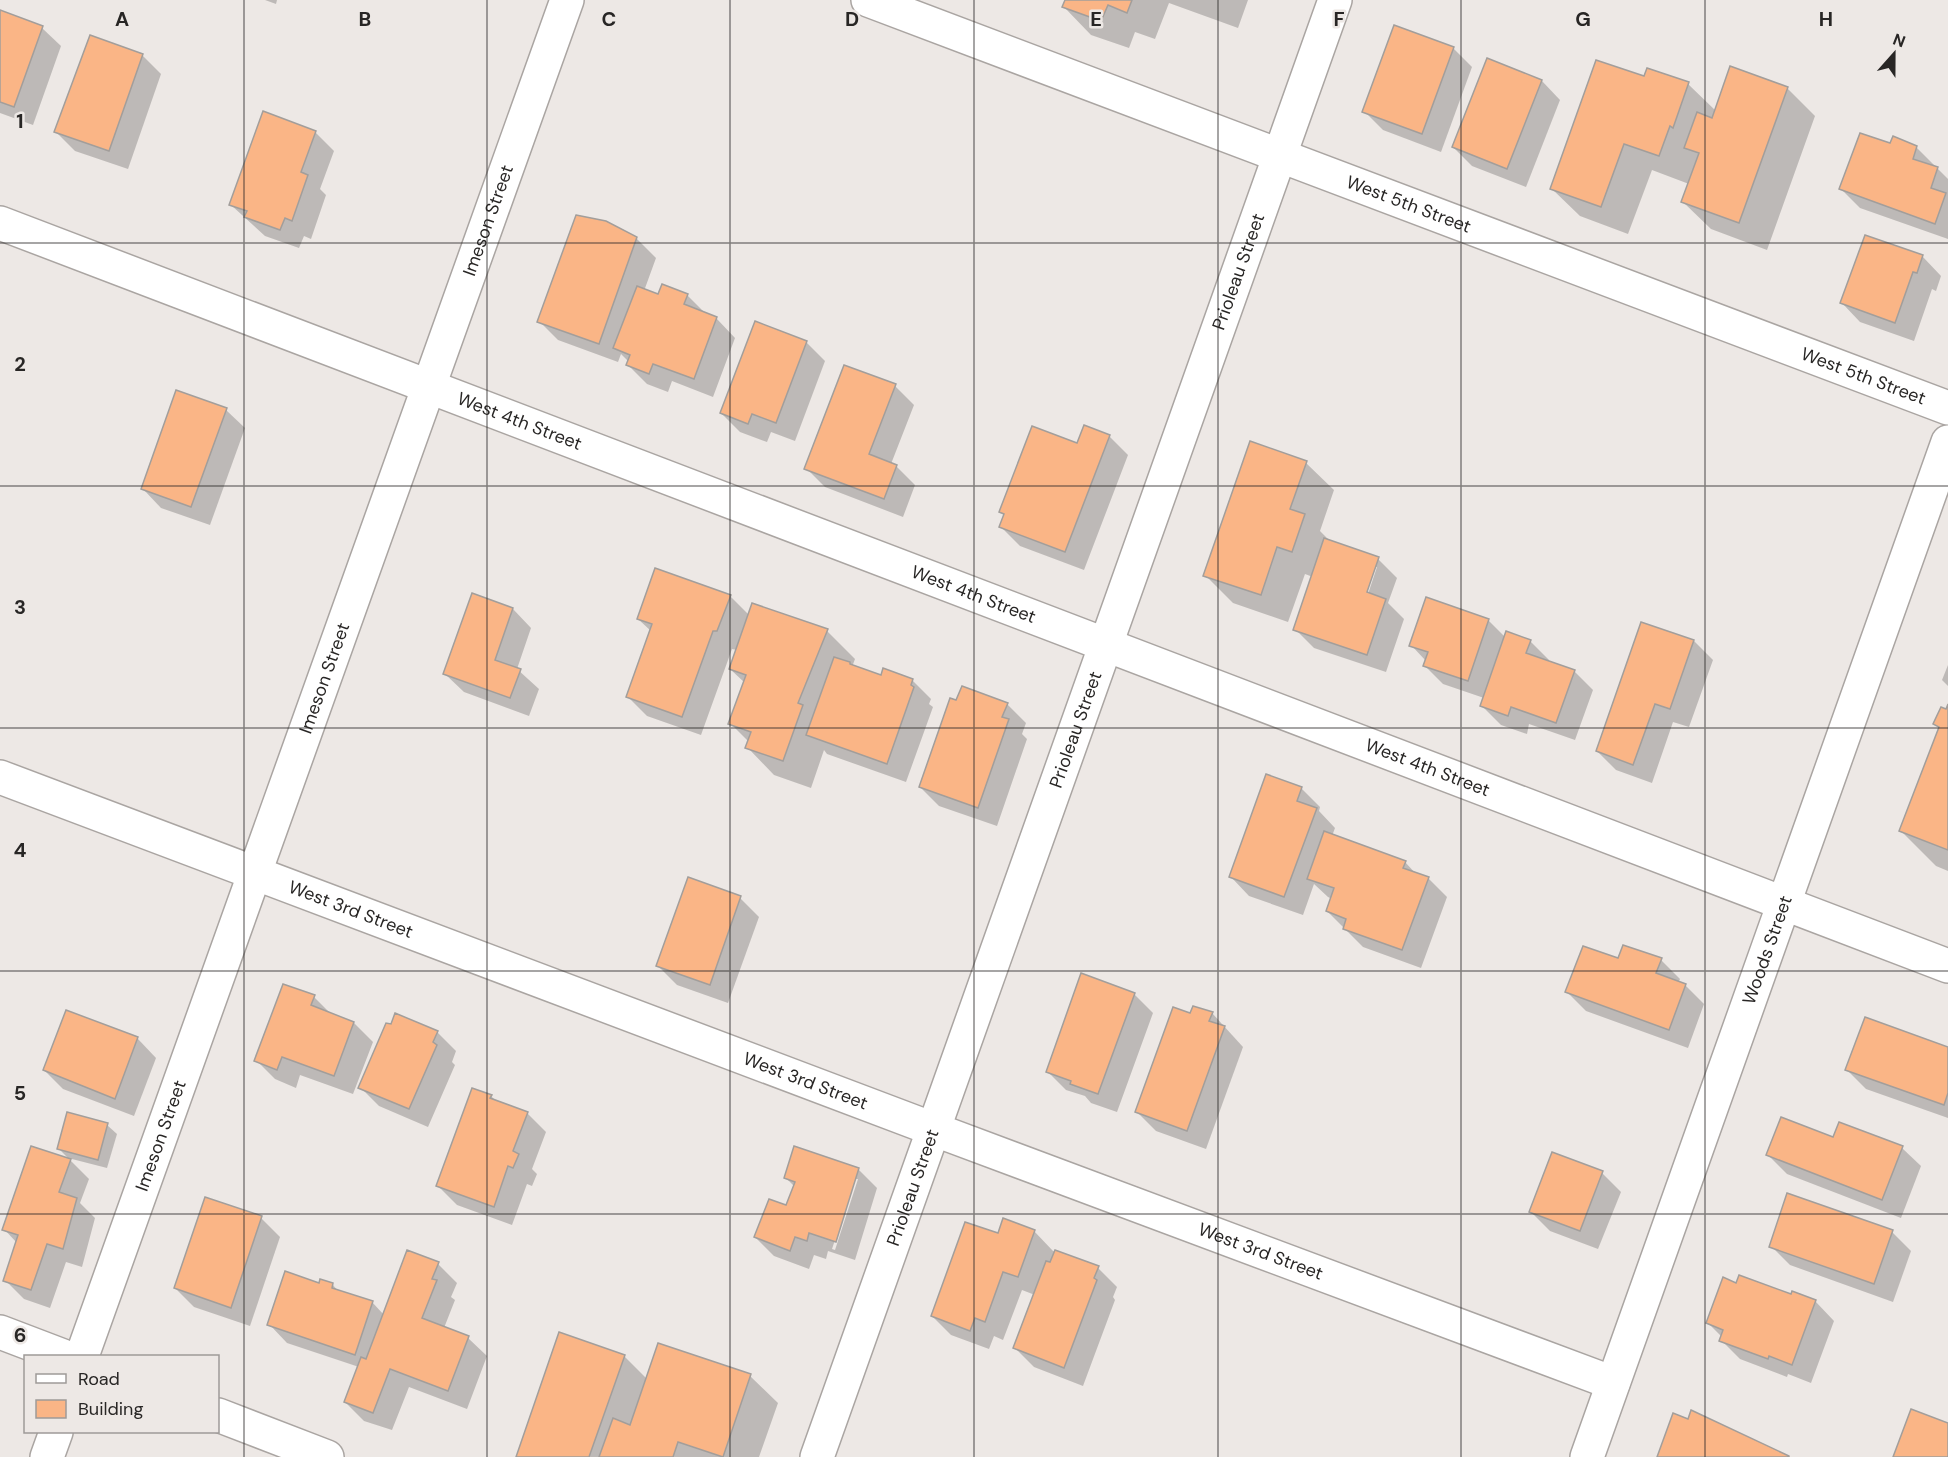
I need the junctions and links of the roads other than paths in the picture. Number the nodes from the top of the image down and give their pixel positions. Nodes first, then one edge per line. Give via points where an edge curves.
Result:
1 (567, 0) edge
2 (868, 0) edge
3 (1335, 0) edge
4 (1279, 155) junction
5 (0, 223) edge
6 (428, 385) junction
7 (1948, 408) edge
8 (1948, 442) edge
9 (1107, 645) junction
10 (0, 777) edge
11 (256, 873) junction
12 (1784, 905) junction
13 (1948, 966) edge
14 (933, 1129) junction
15 (0, 1332) edge
16 (60, 1355) edge
17 (82, 1355) edge
18 (1613, 1383) junction
19 (219, 1415) edge
20 (55, 1433) edge
21 (46, 1457) edge
22 (327, 1457) edge
23 (817, 1457) edge
24 (1587, 1457) edge

1 - 6 street, Imeson Street
2 - 4 street, West 5th Street
3 - 4 street, Prioleau Street
4 - 7 street, West 5th Street
4 - 9 street, Prioleau Street
5 - 6 street, West 4th Street
6 - 9 street, West 4th Street
6 - 11 street, Imeson Street
8 - 12 street, Woods Street
9 - 12 street, West 4th Street
9 - 14 street, Prioleau Street
10 - 11 street, West 3rd Street
11 - 14 street, West 3rd Street
11 - 17 street, Imeson Street
12 - 13 street, West 4th Street
12 - 18 street, Woods Street
14 - 18 street, West 3rd Street
14 - 23 street, Prioleau Street
15 - 16 street
18 - 24 street, Woods Street
19 - 22 street
20 - 21 street

